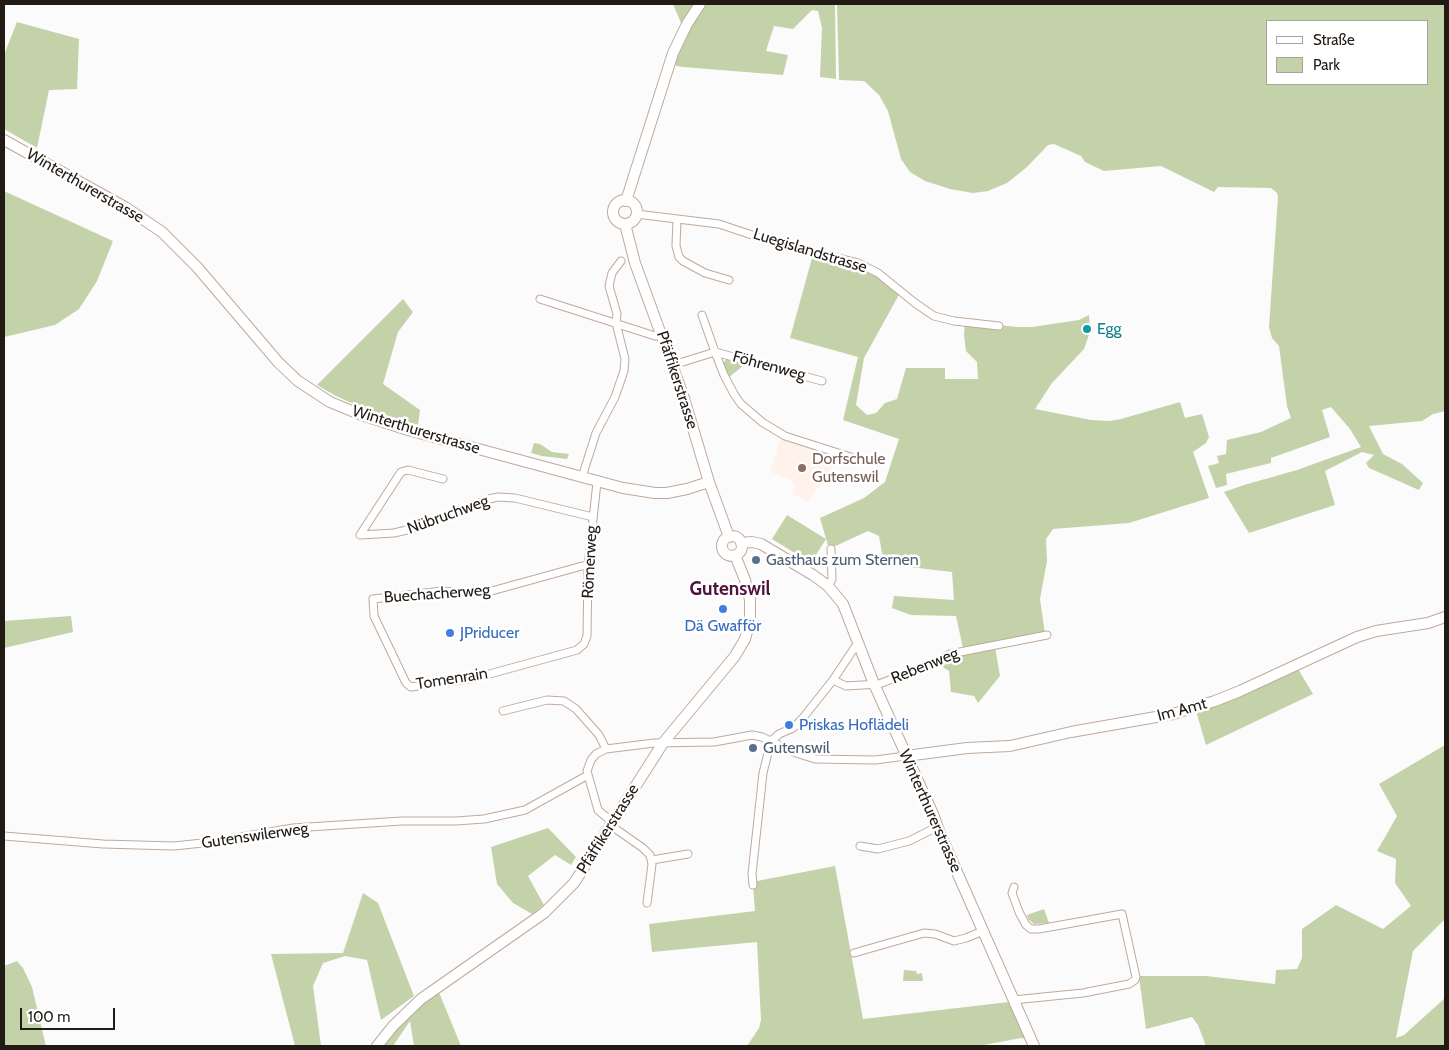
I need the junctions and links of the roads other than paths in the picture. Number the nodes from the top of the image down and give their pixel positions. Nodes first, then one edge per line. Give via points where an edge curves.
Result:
1 (700, 4) edge
2 (4, 140) edge
3 (626, 201) junction
4 (636, 214) junction
5 (678, 219) junction
6 (625, 224) junction
7 (621, 262) dead end
8 (729, 280) dead end
9 (540, 299) dead end
10 (702, 315) dead end
11 (616, 323) junction
12 (999, 326) dead end
13 (662, 335) junction
14 (715, 352) junction
15 (673, 364) junction
16 (822, 381) dead end
17 (860, 460) dead end
18 (582, 478) junction
19 (444, 479) dead end
20 (597, 482) junction
21 (709, 482) junction
22 (593, 517) junction
23 (728, 537) junction
24 (741, 543) junction
25 (831, 549) dead end
26 (735, 555) junction
27 (588, 566) junction
28 (828, 586) junction
29 (373, 598) joint
30 (1445, 617) edge
31 (1047, 635) dead end
32 (585, 643) joint
33 (856, 648) junction
34 (833, 680) junction
35 (872, 684) junction
36 (503, 711) dead end
37 (771, 741) junction
38 (663, 743) junction
39 (606, 749) junction
40 (906, 756) junction
41 (588, 775) junction
42 (611, 824) junction
43 (938, 826) junction
44 (4, 836) edge
45 (860, 846) dead end
46 (688, 854) dead end
47 (652, 860) junction
48 (753, 885) dead end
49 (1014, 888) dead end
50 (647, 903) dead end
51 (983, 931) junction
52 (854, 953) dead end
53 (1013, 1000) junction
54 (377, 1046) edge
55 (1034, 1046) edge

1 - 3 main road, Pfäffikerstrasse via 676,48
2 - 18 main road, Winterthurerstrasse via 125,207 169,238 270,354 298,381 321,397 384,423
3 - 4 main road via 634,205
3 - 6 main road, Pfäffikerstrasse via 617,203 613,212 616,220
4 - 5 street, Luegislandstrasse
4 - 6 main road
5 - 8 street via 676,246 683,261 705,273
5 - 12 street, Luegislandstrasse via 719,224 782,245 858,262 878,273 934,316
6 - 13 main road, Pfäffikerstrasse via 635,263
7 - 11 street via 612,273 609,286 618,314
9 - 11 street
10 - 14 street
11 - 13 street via 655,336
11 - 18 street via 625,359 623,375 596,433
13 - 15 main road, Pfäffikerstrasse
14 - 15 street
14 - 16 street, Föhrenweg
14 - 17 street via 734,394 762,422 785,436
15 - 21 main road, Pfäffikerstrasse
18 - 20 main road, Winterthurerstrasse
19 - 22 street, Nübruchweg via 408,470 401,472 360,535 410,529 498,497 516,498
20 - 21 main road, Winterthurerstrasse via 655,493 676,492
20 - 22 street, Römerweg
21 - 23 main road, Pfäffikerstrasse
22 - 27 street, Römerweg
23 - 24 main road via 736,537
23 - 26 main road via 723,542 723,550 728,555
24 - 26 main road via 741,549
24 - 28 main road, Winterthurerstrasse via 761,544
25 - 28 street via 832,579
26 - 38 main road, Pfäffikerstrasse via 750,600 750,621 745,639 735,656
27 - 29 street, Buechacherweg via 488,592 442,591
27 - 32 street, Römerweg via 588,636
28 - 33 main road, Winterthurerstrasse via 843,604
29 - 32 street, Tomenrain via 374,616 406,683 411,687 475,678 577,650
30 - 40 main road, Im Amt via 1376,631 1194,709 1010,746
31 - 35 street, Rebenweg via 950,654 921,669
33 - 34 street
33 - 35 main road, Winterthurerstrasse
34 - 35 street, Rebenweg via 846,686
34 - 37 street via 797,725
35 - 40 main road, Winterthurerstrasse
36 - 39 street via 547,700 564,701 576,709 599,735
37 - 38 street via 752,735 714,742
37 - 40 street via 796,753 825,760
37 - 48 street via 763,774
38 - 39 street
38 - 42 main road, Pfäffikerstrasse
39 - 41 street via 591,760
40 - 43 main road, Winterthurerstrasse
41 - 42 street via 598,810
41 - 44 street, Gutenswilerweg via 537,804 505,815 469,821 402,821 293,828 174,846
42 - 47 street via 647,851
42 - 54 main road, Pfäffikerstrasse via 578,877 557,901 421,998
43 - 45 street via 909,841 878,850
43 - 51 main road, Winterthurerstrasse
46 - 47 street
47 - 50 street
49 - 53 street via 1012,893 1019,912 1031,929 1122,914 1136,977 1129,984 1083,993
51 - 52 street via 954,941 924,933
51 - 53 main road, Winterthurerstrasse
53 - 55 main road, Winterthurerstrasse

